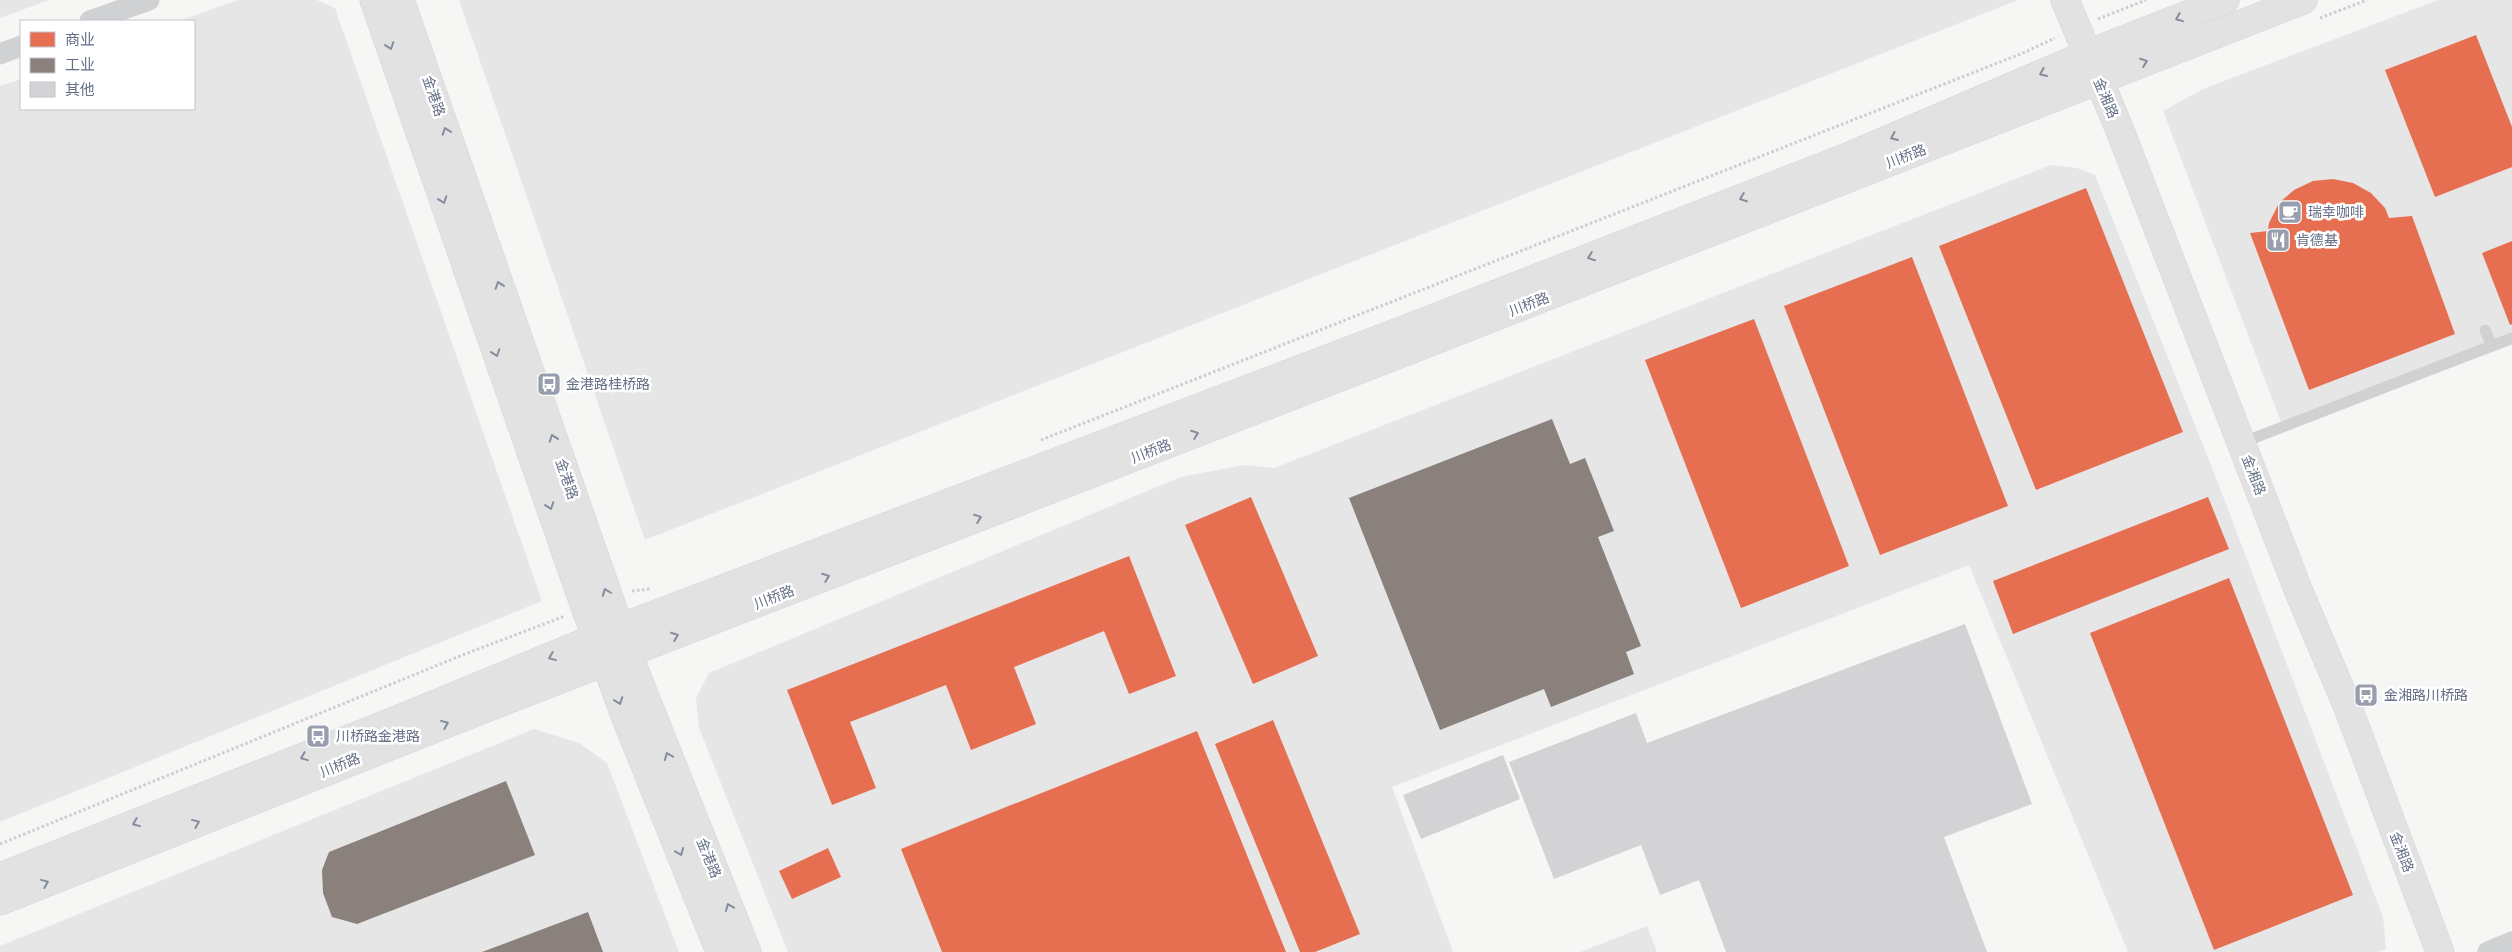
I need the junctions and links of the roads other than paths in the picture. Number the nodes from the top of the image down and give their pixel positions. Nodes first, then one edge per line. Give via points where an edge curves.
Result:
1 (149, 0) edge
2 (374, 0) edge
3 (400, 0) edge
4 (2065, 0) edge
5 (2225, 0) edge
6 (2302, 0) edge
7 (93, 20) edge
8 (20, 46) edge
9 (0, 54) edge
10 (2088, 54) junction
11 (2099, 80) junction
12 (2485, 330) dead end
13 (2512, 338) edge
14 (2492, 346) junction
15 (2241, 443) junction
16 (597, 603) junction
17 (613, 646) junction
18 (0, 877) edge
19 (0, 901) edge
20 (2512, 942) edge
21 (720, 952) edge
22 (748, 952) edge
23 (2440, 952) edge
24 (2488, 952) edge

1 - 7 street
2 -> 16 street, 金港路
16 -> 3 street, 金港路
4 - 10 street, 金湘路
5 -> 10 street, 川桥路
11 -> 6 street, 川桥路
8 - 9 street
10 - 11 street, 金湘路
10 -> 17 street, 川桥路 via 1845,158 1409,328
11 - 15 street, 金湘路
17 -> 11 street, 川桥路
12 - 14 lane
13 - 14 lane
14 - 15 lane
15 - 23 street, 金湘路 via 2347,705
16 - 17 street, 金港路
17 -> 18 street, 川桥路
19 -> 17 street, 川桥路 via 486,708
17 -> 21 street, 金港路
22 -> 17 street, 金港路 via 647,704
20 - 24 street

